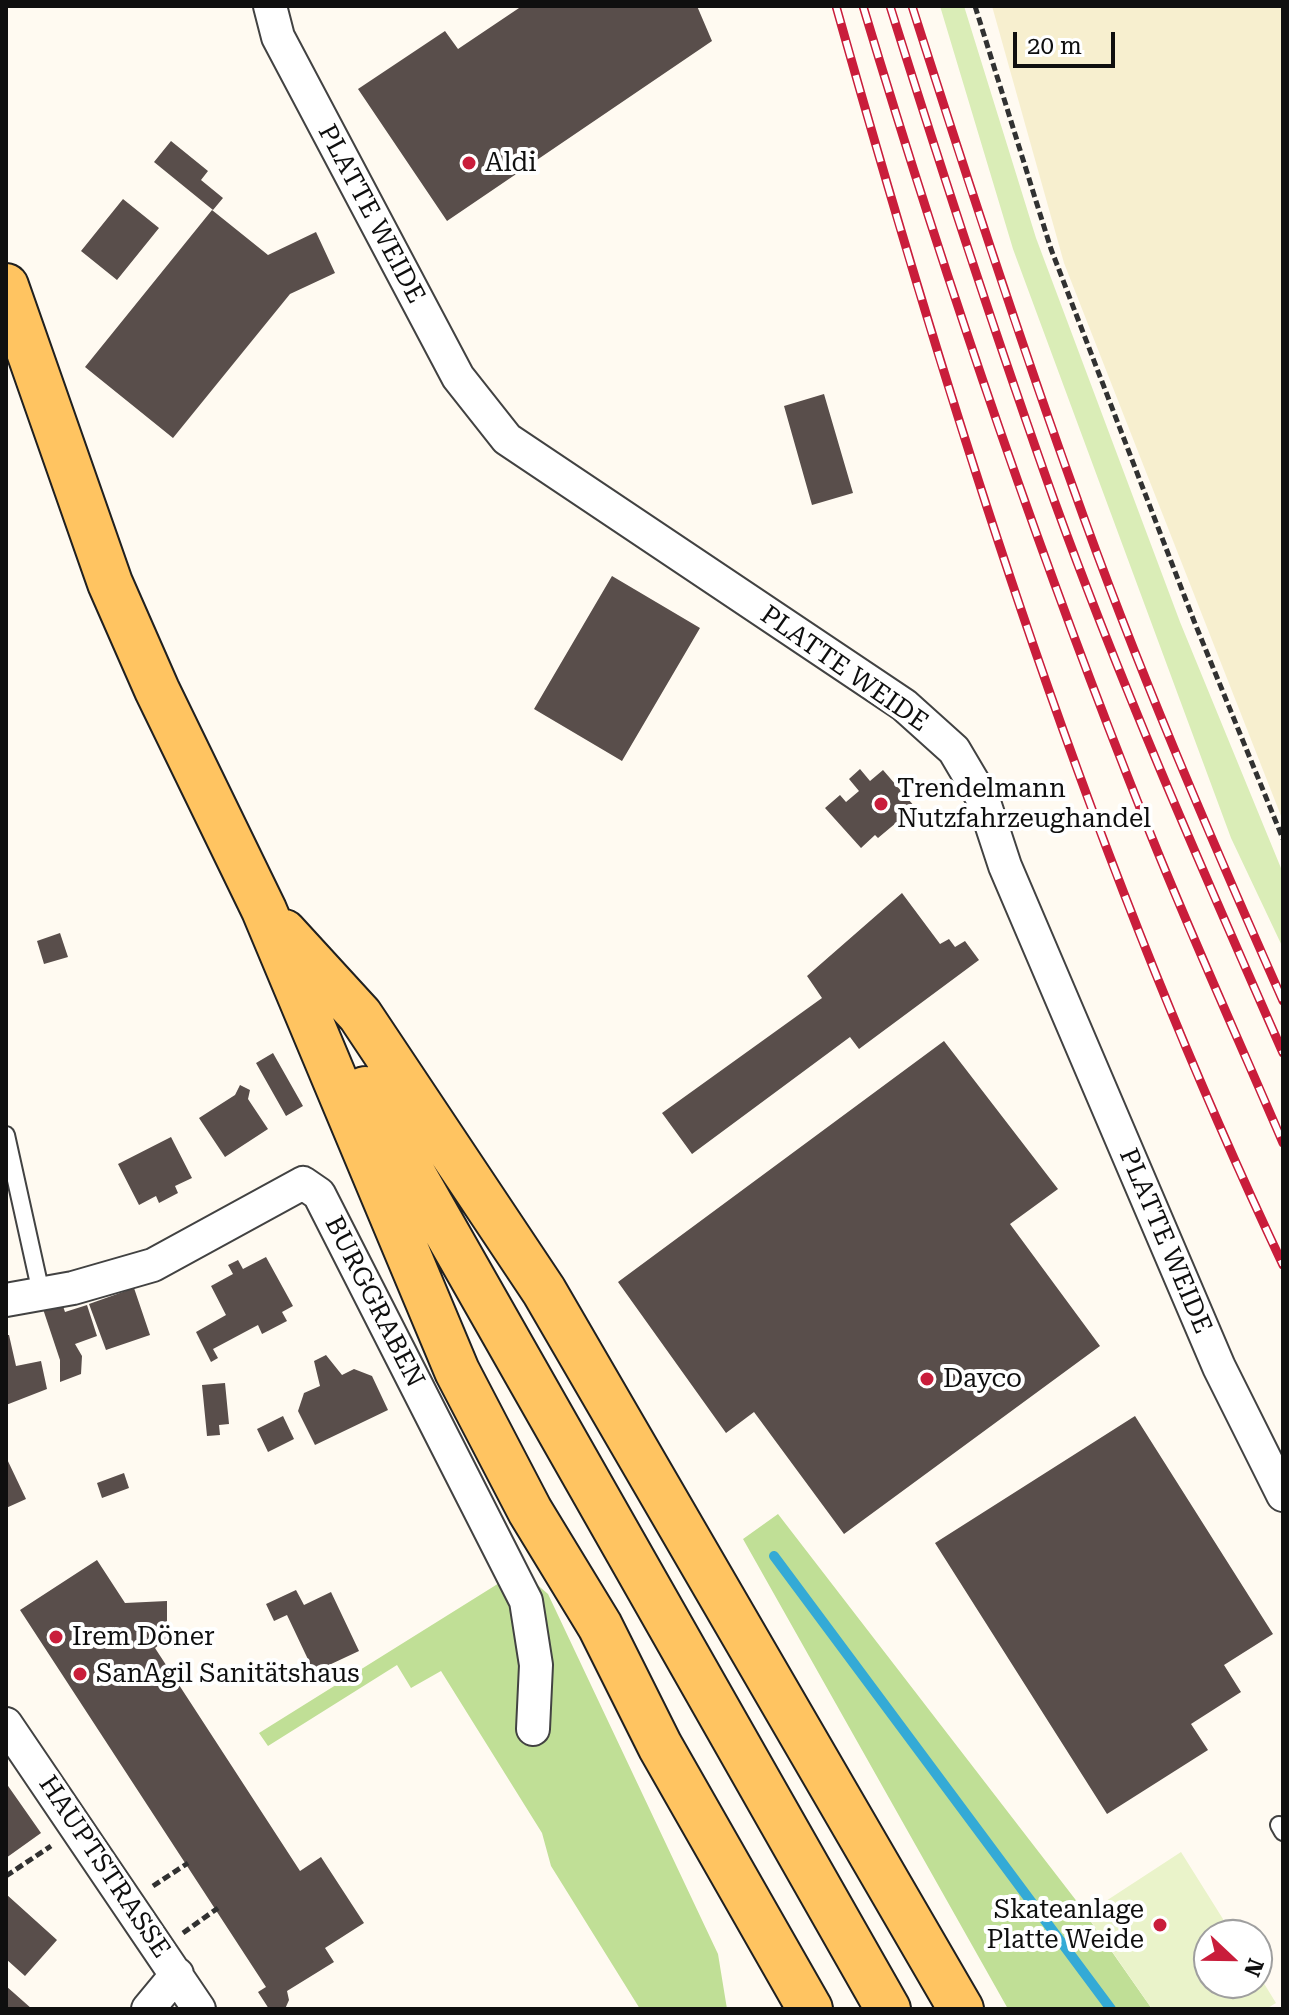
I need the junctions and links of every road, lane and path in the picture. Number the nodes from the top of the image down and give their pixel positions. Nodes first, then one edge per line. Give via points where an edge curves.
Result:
1 (270, 6) edge
2 (975, 6) edge
3 (6, 286) edge
4 (1283, 839) edge
5 (264, 910) junction
6 (6, 1135) edge
7 (41, 1293) junction
8 (6, 1300) edge
9 (1283, 1495) edge
10 (6, 1724) edge
11 (533, 1729) dead end
12 (28, 1863) dead end
13 (188, 1863) dead end
14 (6, 1876) edge
15 (129, 1902) junction
16 (218, 1908) dead end
17 (169, 1962) junction
18 (148, 2009) edge
19 (199, 2009) edge
20 (810, 2009) edge
21 (888, 2009) edge
22 (961, 2009) edge

1 - 9 street, PLATTE WEIDE via 278,37 458,377 507,439 904,705 954,750 983,799 1005,866 1219,1367
2 - 4 path via 1051,249
3 - 5 main road via 110,583
5 - 20 main road via 457,1371
5 - 21 main road
5 - 22 main road via 360,1015 544,1291
6 - 7 lane
7 - 8 street, BURGGRABEN
7 - 11 street, BURGGRABEN via 153,1265 303,1183 319,1194 526,1601 536,1665
10 - 15 street, HAUPTSTRASSE
12 - 14 path
13 - 15 path
15 - 17 street, HAUPTSTRASSE
16 - 17 path
17 - 18 street, HAUPTSTRASSE
17 - 19 street

